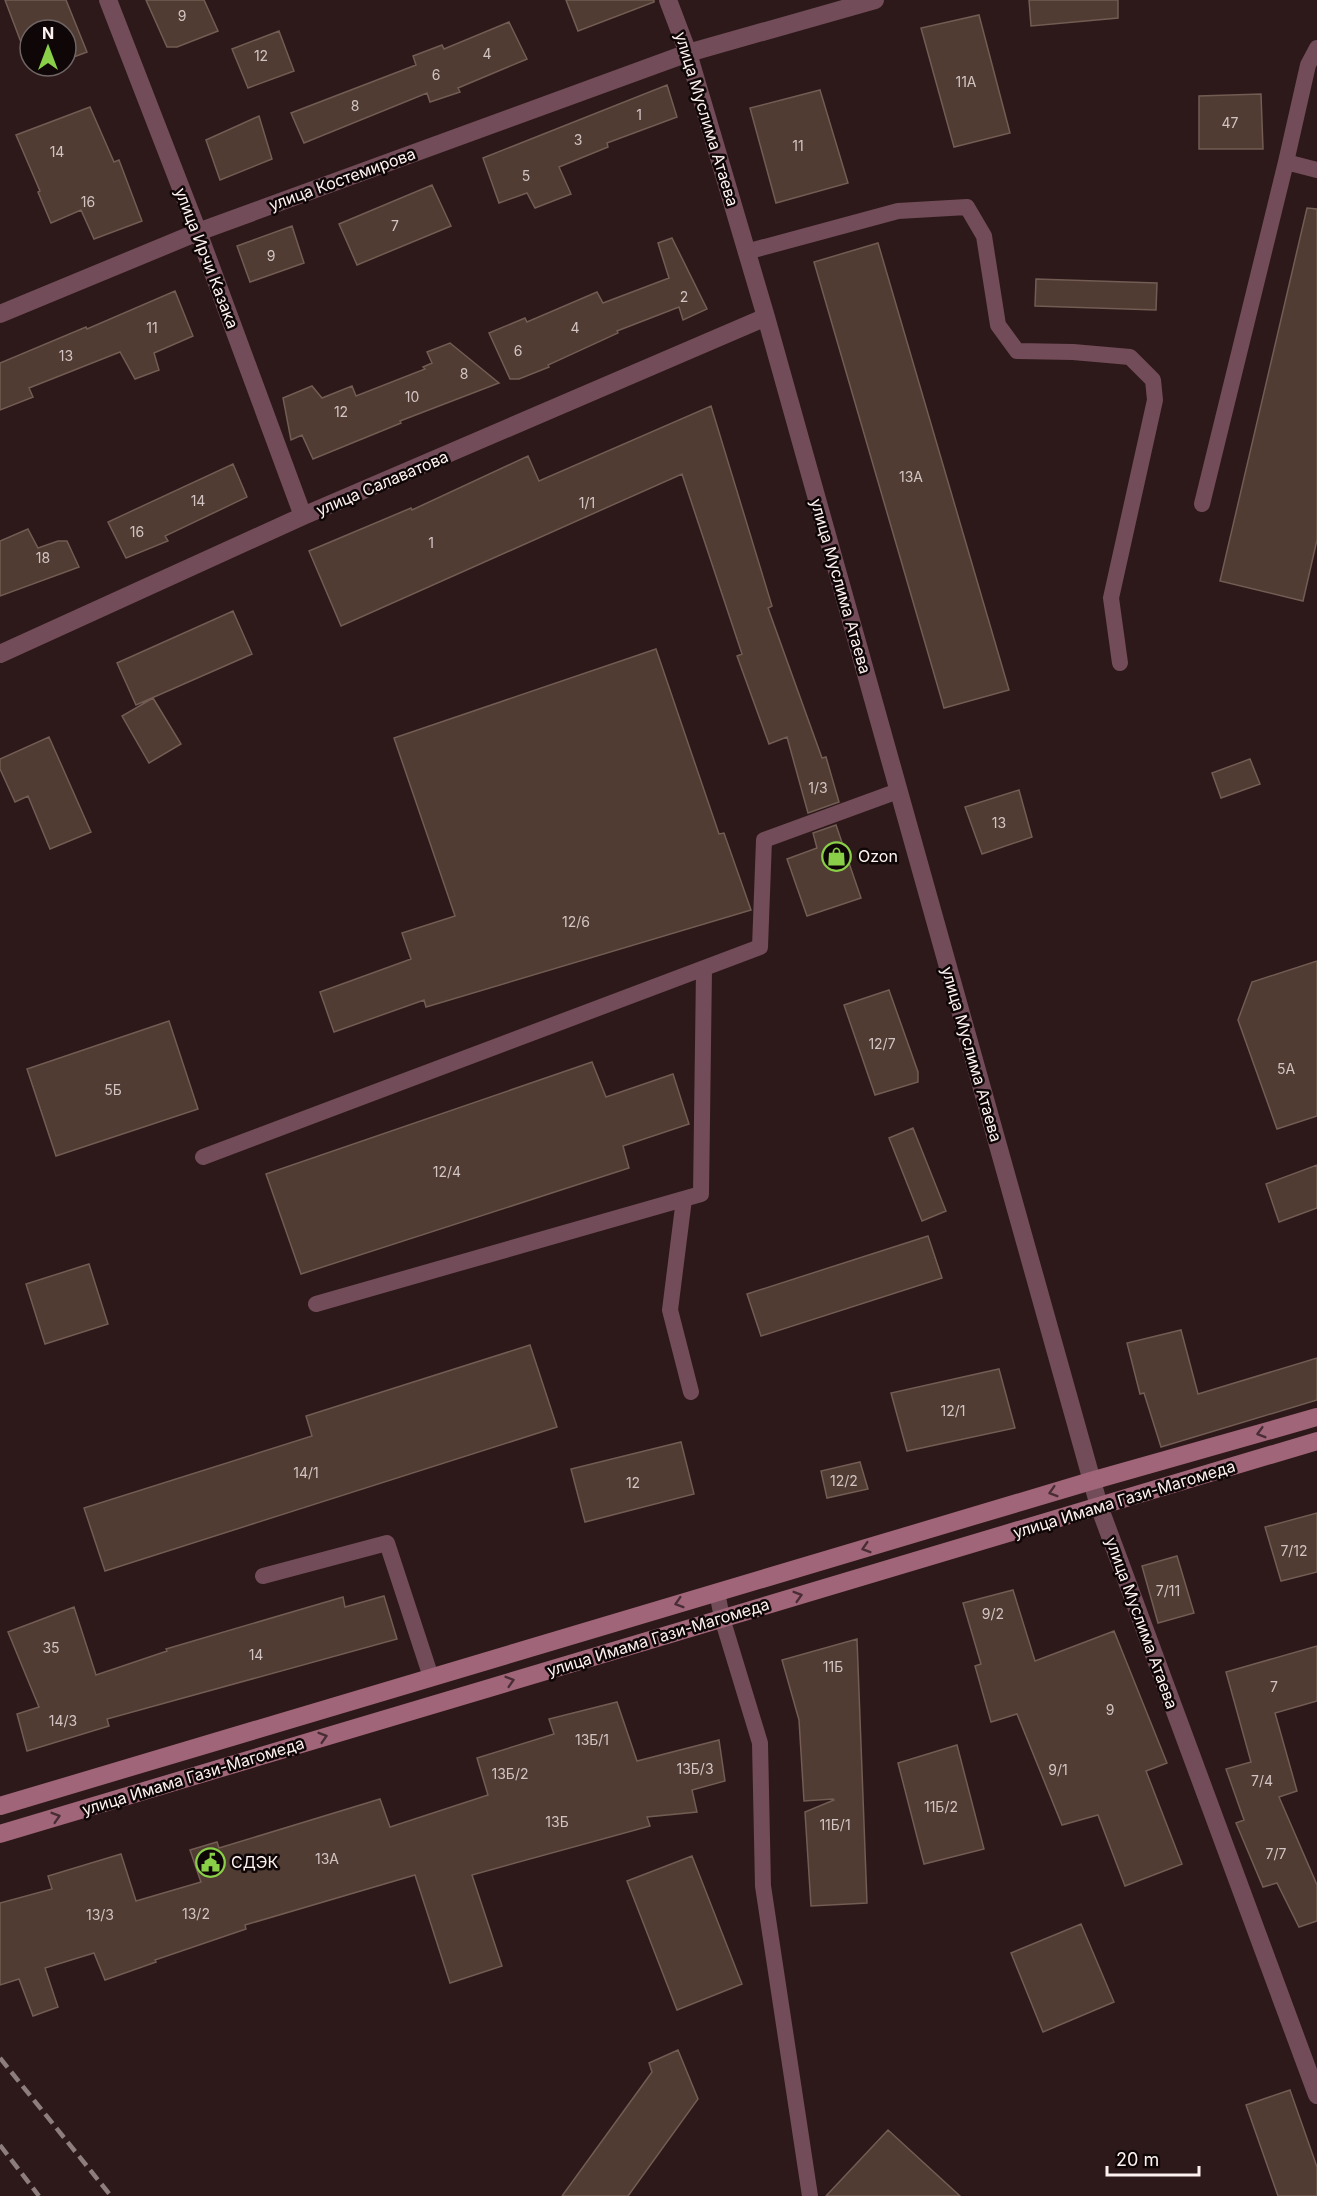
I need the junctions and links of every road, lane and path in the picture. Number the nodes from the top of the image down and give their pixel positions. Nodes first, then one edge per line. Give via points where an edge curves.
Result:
1 (108, 0) edge
2 (668, 0) edge
3 (875, 0) edge
4 (1317, 48) edge
5 (688, 53) junction
6 (1286, 162) junction
7 (1317, 170) edge
8 (198, 232) junction
9 (746, 252) junction
10 (0, 314) edge
11 (766, 317) junction
12 (1202, 504) dead end
13 (303, 516) junction
14 (0, 654) edge
15 (1120, 663) dead end
16 (898, 791) junction
17 (704, 969) junction
18 (203, 1157) dead end
19 (684, 1199) junction
20 (316, 1304) dead end
21 (691, 1392) dead end
22 (1317, 1417) edge
23 (1317, 1441) edge
24 (1091, 1480) junction
25 (1099, 1506) junction
26 (263, 1576) dead end
27 (717, 1592) junction
28 (722, 1618) junction
29 (431, 1677) junction
30 (0, 1806) edge
31 (0, 1834) edge
32 (1317, 2095) edge
33 (810, 2196) edge

1 - 8 street, улица Ирчи Казака
2 - 5 street, улица Муслима Атаева
3 - 5 street, улица Костемирова
4 - 6 lane via 1308,65
5 - 8 street, улица Костемирова
5 - 9 street, улица Муслима Атаева
6 - 7 lane
6 - 12 lane
8 - 10 street, улица Костемирова
8 - 13 street, улица Ирчи Казака
9 - 11 street, улица Муслима Атаева
9 - 15 lane via 898,211 967,207 984,236 998,325 1017,351 1130,357 1153,380 1155,400 1112,598
11 - 13 street, улица Салаватова
11 - 16 street, улица Муслима Атаева
13 - 14 street, улица Салаватова
16 - 17 lane via 764,840 760,947
16 - 24 street, улица Муслима Атаева
17 - 18 lane
17 - 19 lane via 701,1194
19 - 20 lane
19 - 21 lane via 670,1310
22 -> 24 main road
23 - 25 main road, улица Имама Гази-Магомеда
24 - 25 street, улица Муслима Атаева
24 -> 27 main road
28 -> 25 main road, улица Имама Гази-Магомеда
25 - 32 street, улица Муслима Атаева
26 - 29 lane via 387,1543
27 - 28 lane
27 -> 29 main road
31 -> 28 main road, улица Имама Гази-Магомеда
28 - 33 lane via 760,1743 763,1886
29 - 30 main road

